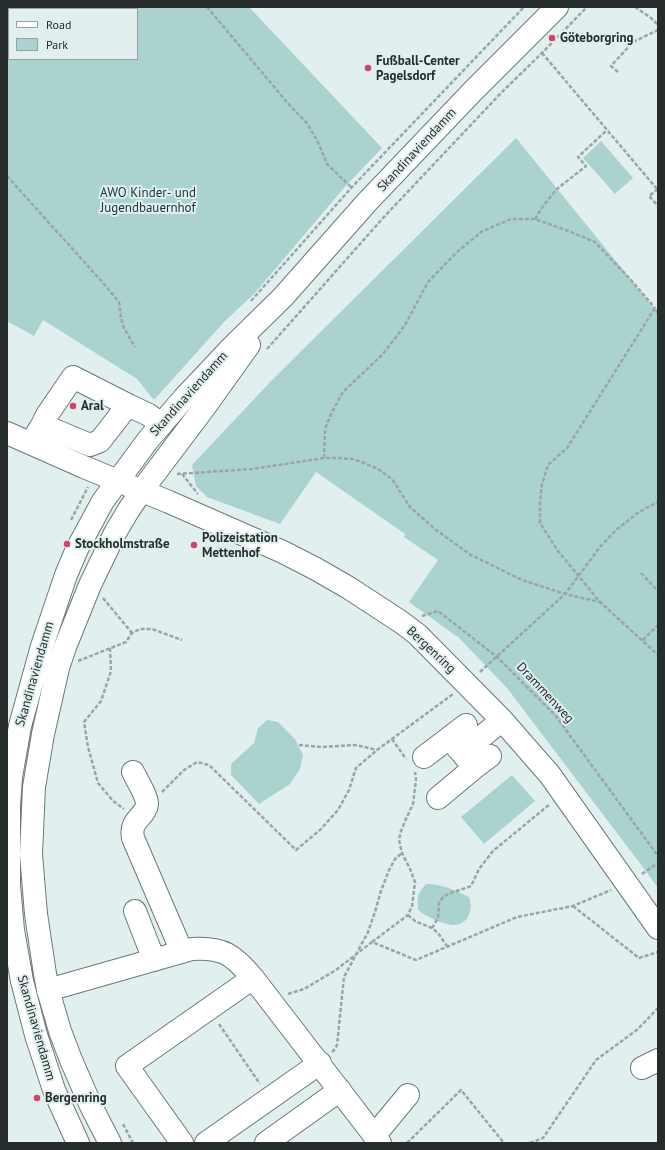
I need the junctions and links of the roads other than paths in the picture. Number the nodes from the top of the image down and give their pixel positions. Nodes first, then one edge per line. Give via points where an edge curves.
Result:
1 (557, 7) edge
2 (283, 297) junction
3 (128, 405) junction
4 (161, 425) junction
5 (7, 433) edge
6 (37, 434) junction
7 (117, 480) junction
8 (149, 493) junction
9 (502, 720) junction
10 (468, 748) junction
11 (416, 764) road end
12 (133, 772) dead end
13 (438, 798) dead end
14 (131, 913) dead end
15 (658, 928) edge
16 (182, 952) junction
17 (151, 961) junction
18 (253, 978) junction
19 (48, 990) junction
20 (320, 1063) junction
21 (340, 1090) junction
22 (408, 1094) dead end
23 (243, 1117) junction
24 (377, 1139) edge
25 (78, 1143) edge
26 (110, 1143) edge
27 (182, 1143) edge
28 (206, 1143) edge
29 (261, 1143) edge
30 (266, 1143) edge

1 - 2 main road, Skandinaviendamm via 368,202
2 - 4 main road, Skandinaviendamm via 233,346
2 - 8 main road, Skandinaviendamm via 208,402
3 - 4 main road via 149,415
3 - 6 main road via 100,441 90,445
3 - 6 main road via 73,377
4 - 7 main road, Skandinaviendamm
5 - 6 main road
6 - 7 main road via 84,467
7 - 8 main road, Bergenring
7 - 25 main road, Skandinaviendamm via 77,549 54,608 20,726 9,806 9,885 13,930 22,981 54,1090
8 - 9 main road, Bergenring via 283,552 316,569 401,622 417,634
8 - 19 main road, Skandinaviendamm via 128,511 115,533 72,628 58,668 43,734 34,787 31,854 36,914
9 - 10 main road
9 - 15 main road, Bergenring via 550,775
10 - 11 main road
10 - 13 main road
12 - 16 main road via 147,804 133,827 133,838
14 - 17 main road
16 - 17 main road
16 - 18 main road via 203,948 231,955
17 - 19 main road
18 - 20 main road
18 - 27 main road via 127,1066
19 - 26 main road, Skandinaviendamm via 71,1060
20 - 21 main road
20 - 23 main road
21 - 24 main road
21 - 30 main road
22 - 24 main road
23 - 28 main road
23 - 29 main road

